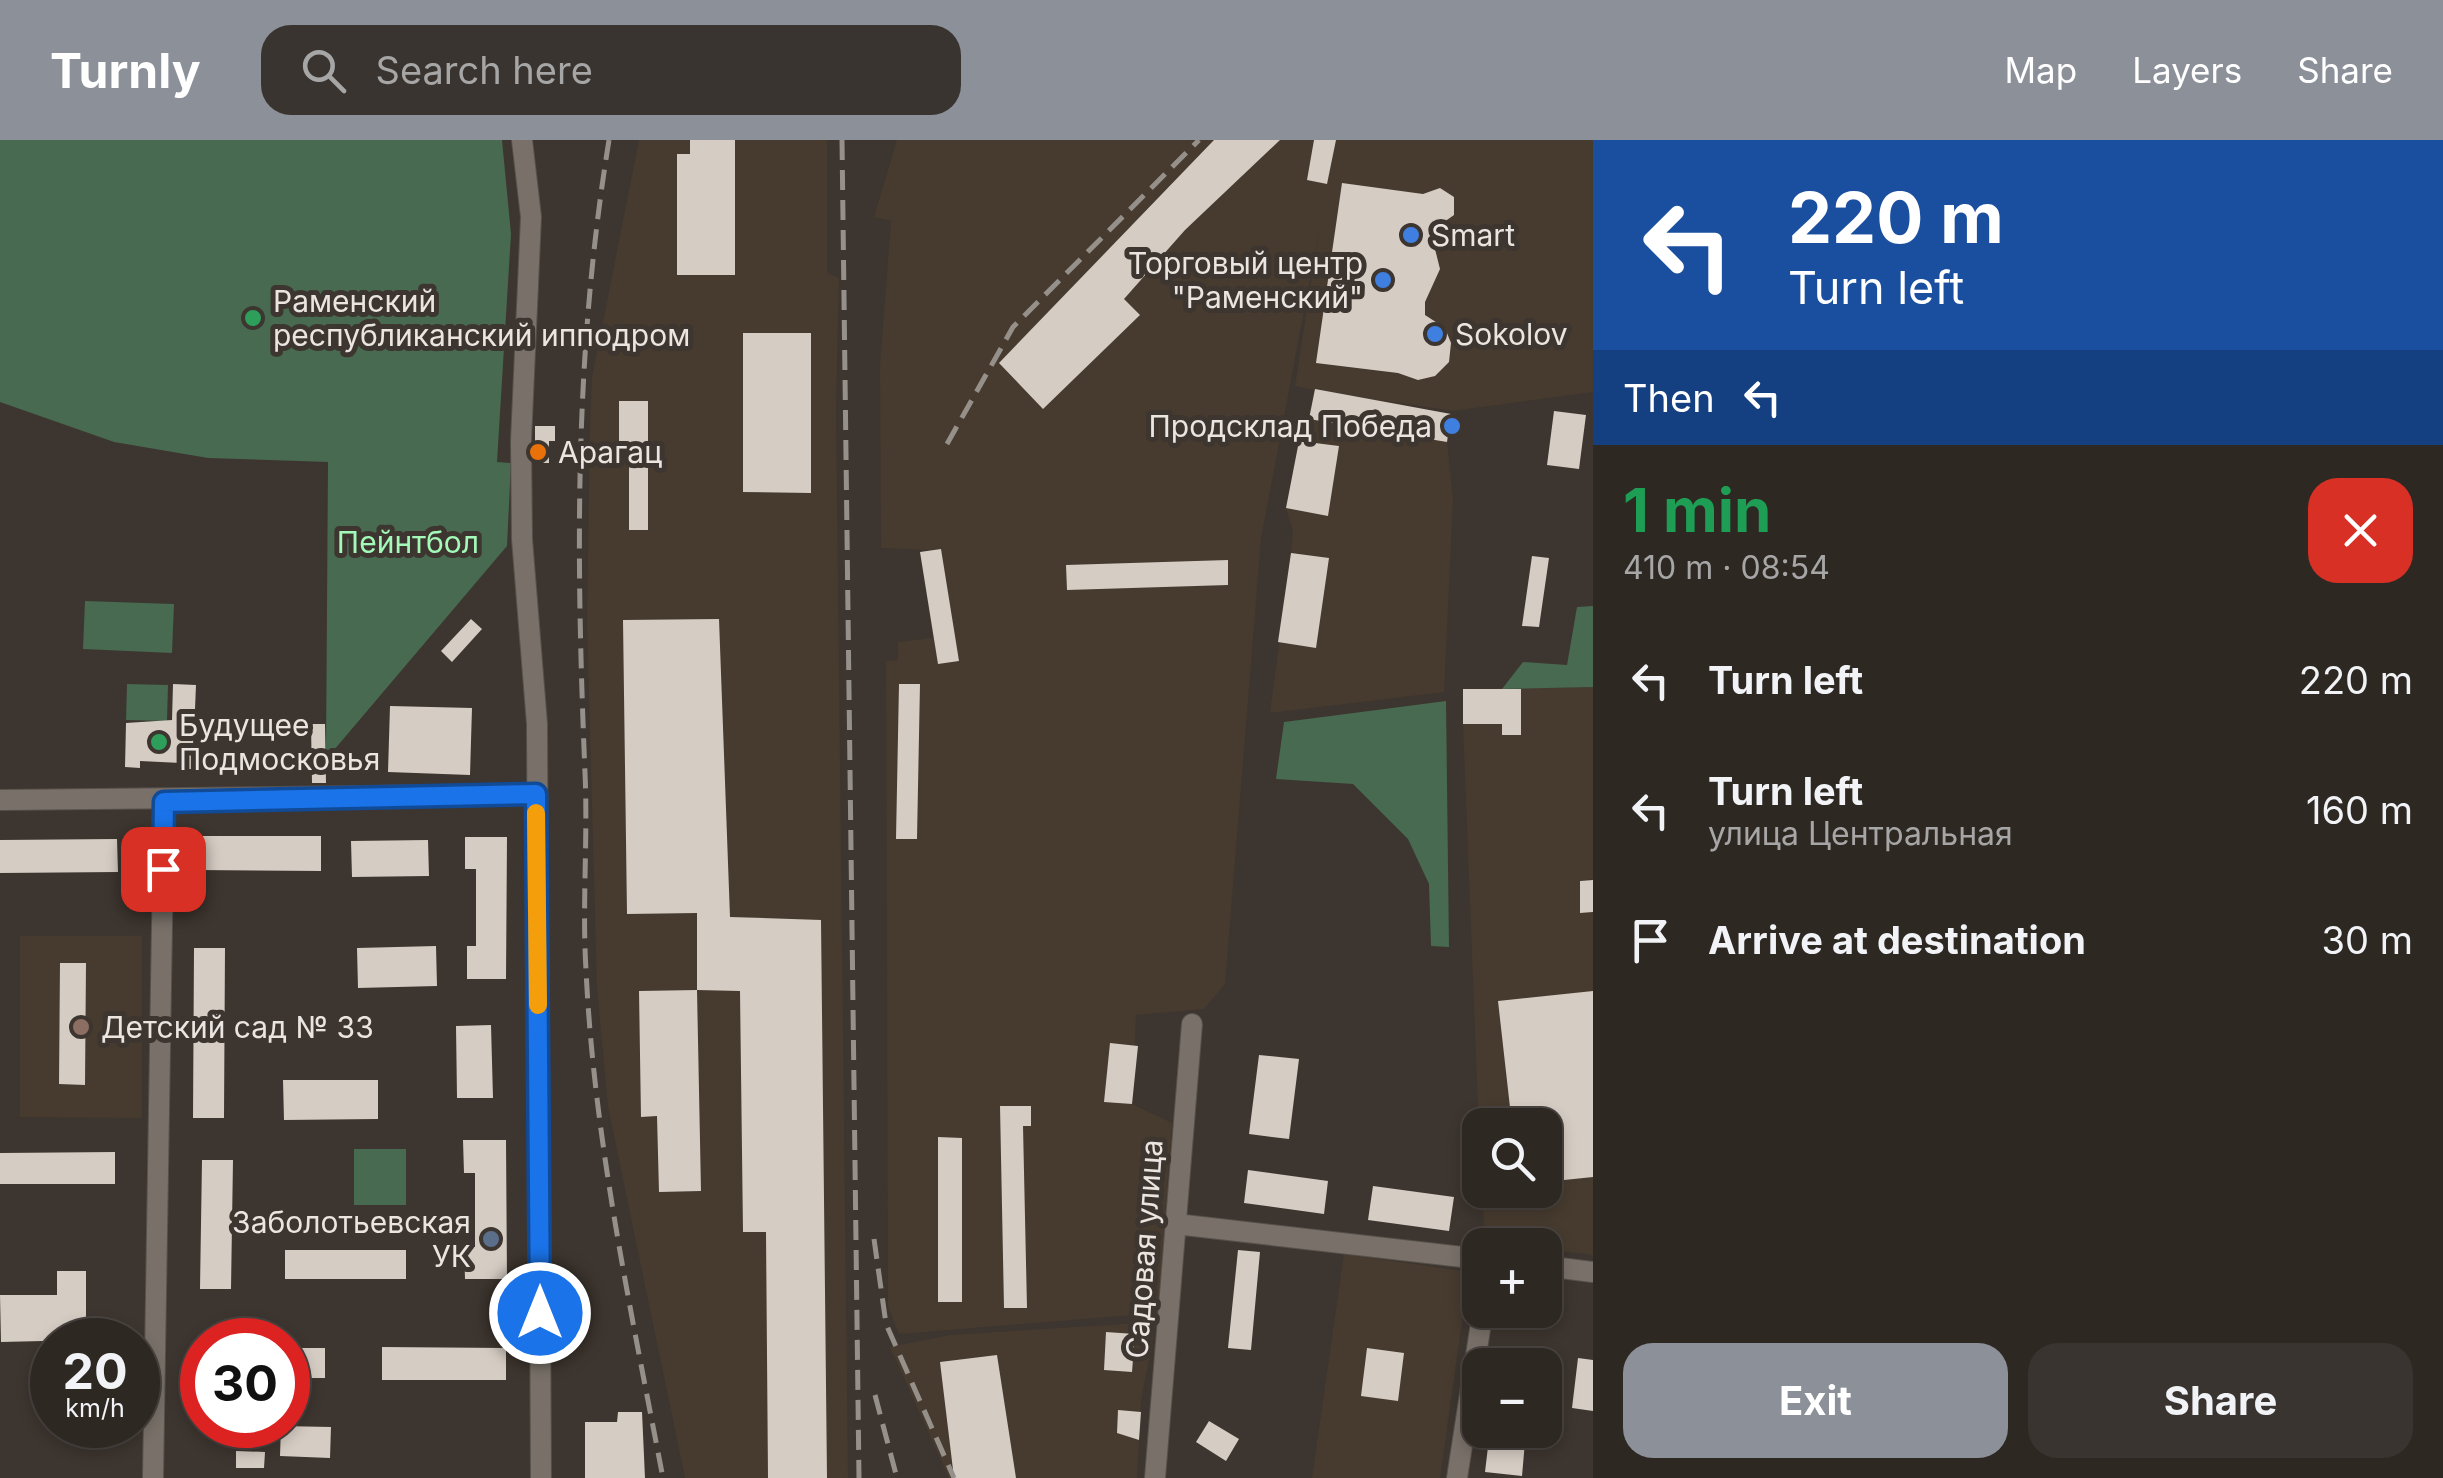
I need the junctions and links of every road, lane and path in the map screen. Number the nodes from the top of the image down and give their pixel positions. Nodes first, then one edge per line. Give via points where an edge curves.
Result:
1 (522, 140) edge
2 (536, 794) junction
3 (0, 800) edge
4 (164, 802) junction
5 (1192, 1024) dead end
6 (1176, 1224) junction
7 (1462, 1257) edge
8 (1562, 1268) edge
9 (1593, 1272) edge
10 (1480, 1328) edge
11 (153, 1478) edge
12 (541, 1478) edge
13 (1155, 1478) edge
14 (1457, 1478) edge

1 - 2 street via 531,217 522,519
2 - 4 street
2 - 12 street
3 - 4 street
4 - 11 street
5 - 6 street, Садовая улица
6 - 7 street
6 - 13 street, Садовая улица
8 - 9 street
10 - 14 street

